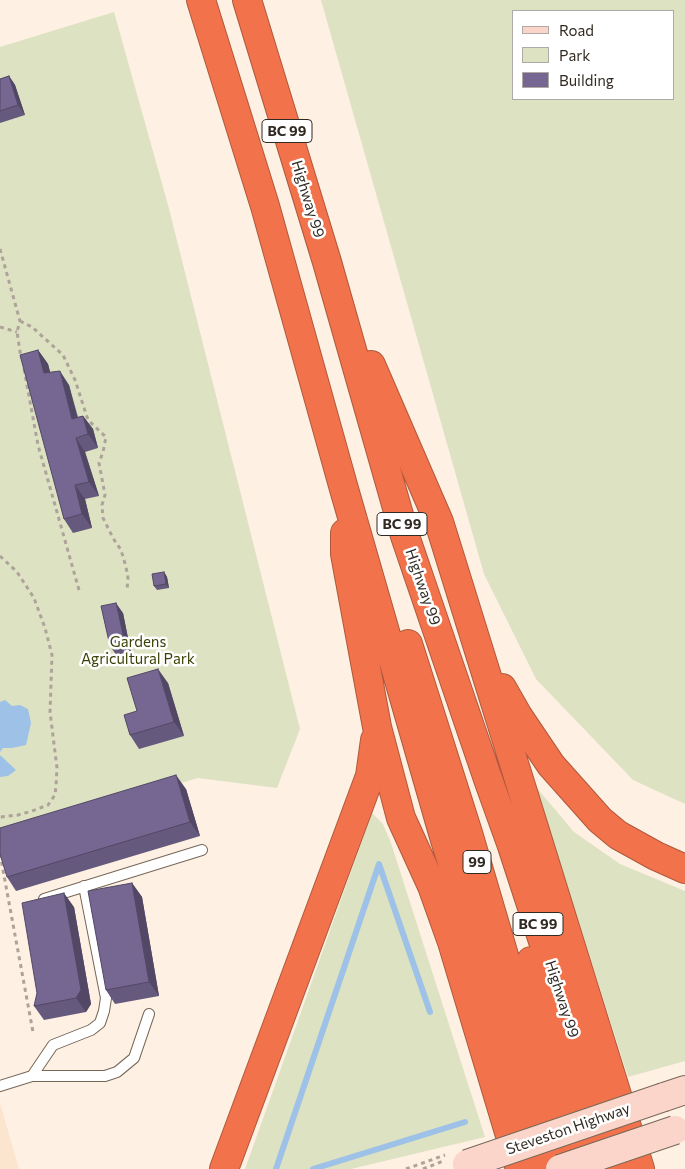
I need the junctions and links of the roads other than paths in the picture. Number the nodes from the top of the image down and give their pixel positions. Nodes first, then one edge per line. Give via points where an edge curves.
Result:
1 (201, 0) edge
2 (247, 0) edge
3 (327, 262) junction
4 (344, 490) junction
5 (366, 564) junction
6 (480, 650) junction
7 (377, 726) junction
8 (489, 782) junction
9 (202, 850) dead end
10 (685, 869) edge
11 (84, 886) junction
12 (34, 902) edge
13 (150, 1014) dead end
14 (32, 1076) junction
15 (0, 1086) edge
16 (674, 1093) edge
17 (680, 1128) edge
18 (457, 1162) edge
19 (224, 1169) edge
20 (520, 1169) edge
21 (548, 1169) edge
22 (560, 1169) edge
23 (567, 1169) edge
24 (593, 1169) edge
25 (616, 1169) edge
26 (640, 1169) edge

1 - 4 highway, BC 99 via 265,206
2 - 3 highway, Highway 99 / BC 99
3 - 6 highway via 439,522
3 - 8 highway, Highway 99 / BC 99 via 405,536
4 - 5 highway, BC 99
4 - 7 highway via 345,554
5 - 21 highway, BC 99 via 445,840
5 - 23 highway, 99 via 396,607 468,832
6 - 10 highway via 551,766 600,820 618,835
6 - 26 highway
7 - 19 highway via 370,776
7 - 20 highway via 401,818 432,886 452,942
8 - 24 highway, 99 via 496,840
8 - 25 highway, Highway 99 / BC 99
9 - 11 lane
11 - 12 lane
11 - 14 lane via 106,998 104,1011 100,1023 91,1030 53,1044
13 - 14 lane via 134,1058 117,1072 105,1076
14 - 15 lane
16 - 18 main road, Steveston Highway, bridge
17 - 22 main road, bridge

